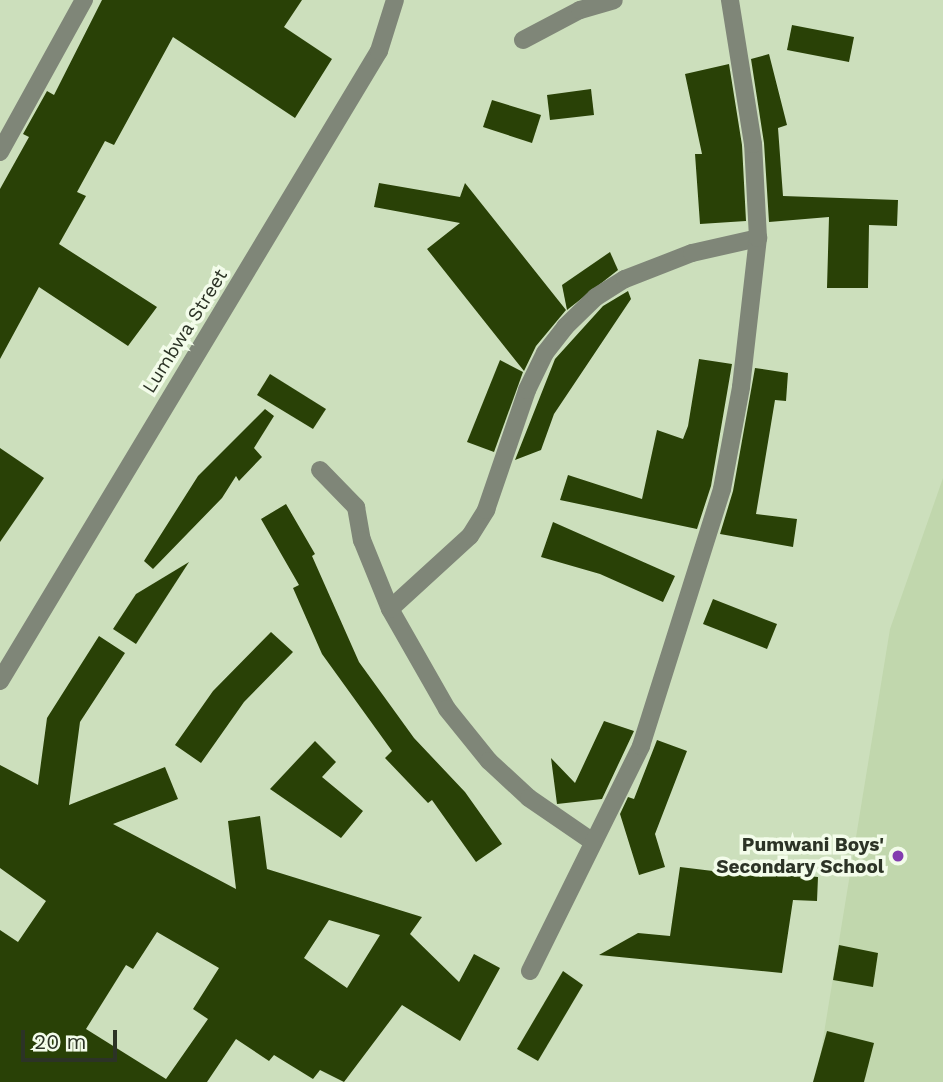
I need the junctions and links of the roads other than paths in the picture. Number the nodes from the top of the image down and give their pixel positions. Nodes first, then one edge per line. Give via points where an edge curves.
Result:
1 (84, 0) edge
2 (395, 0) edge
3 (614, 0) edge
4 (730, 0) edge
5 (523, 40) dead end
6 (0, 152) edge
7 (758, 238) junction
8 (320, 470) dead end
9 (390, 610) junction
10 (0, 681) edge
11 (593, 842) junction
12 (530, 971) dead end

1 - 6 street
2 - 10 street, Lumbwa Street via 379,51
3 - 5 street via 580,10
4 - 7 street via 753,144
7 - 9 street via 692,253 625,279 596,297 565,327 545,353 527,390 486,510 470,536
7 - 11 street via 741,387 722,489 641,746
8 - 9 street via 356,507 362,540
9 - 11 street via 447,709 489,761 530,798
11 - 12 street

